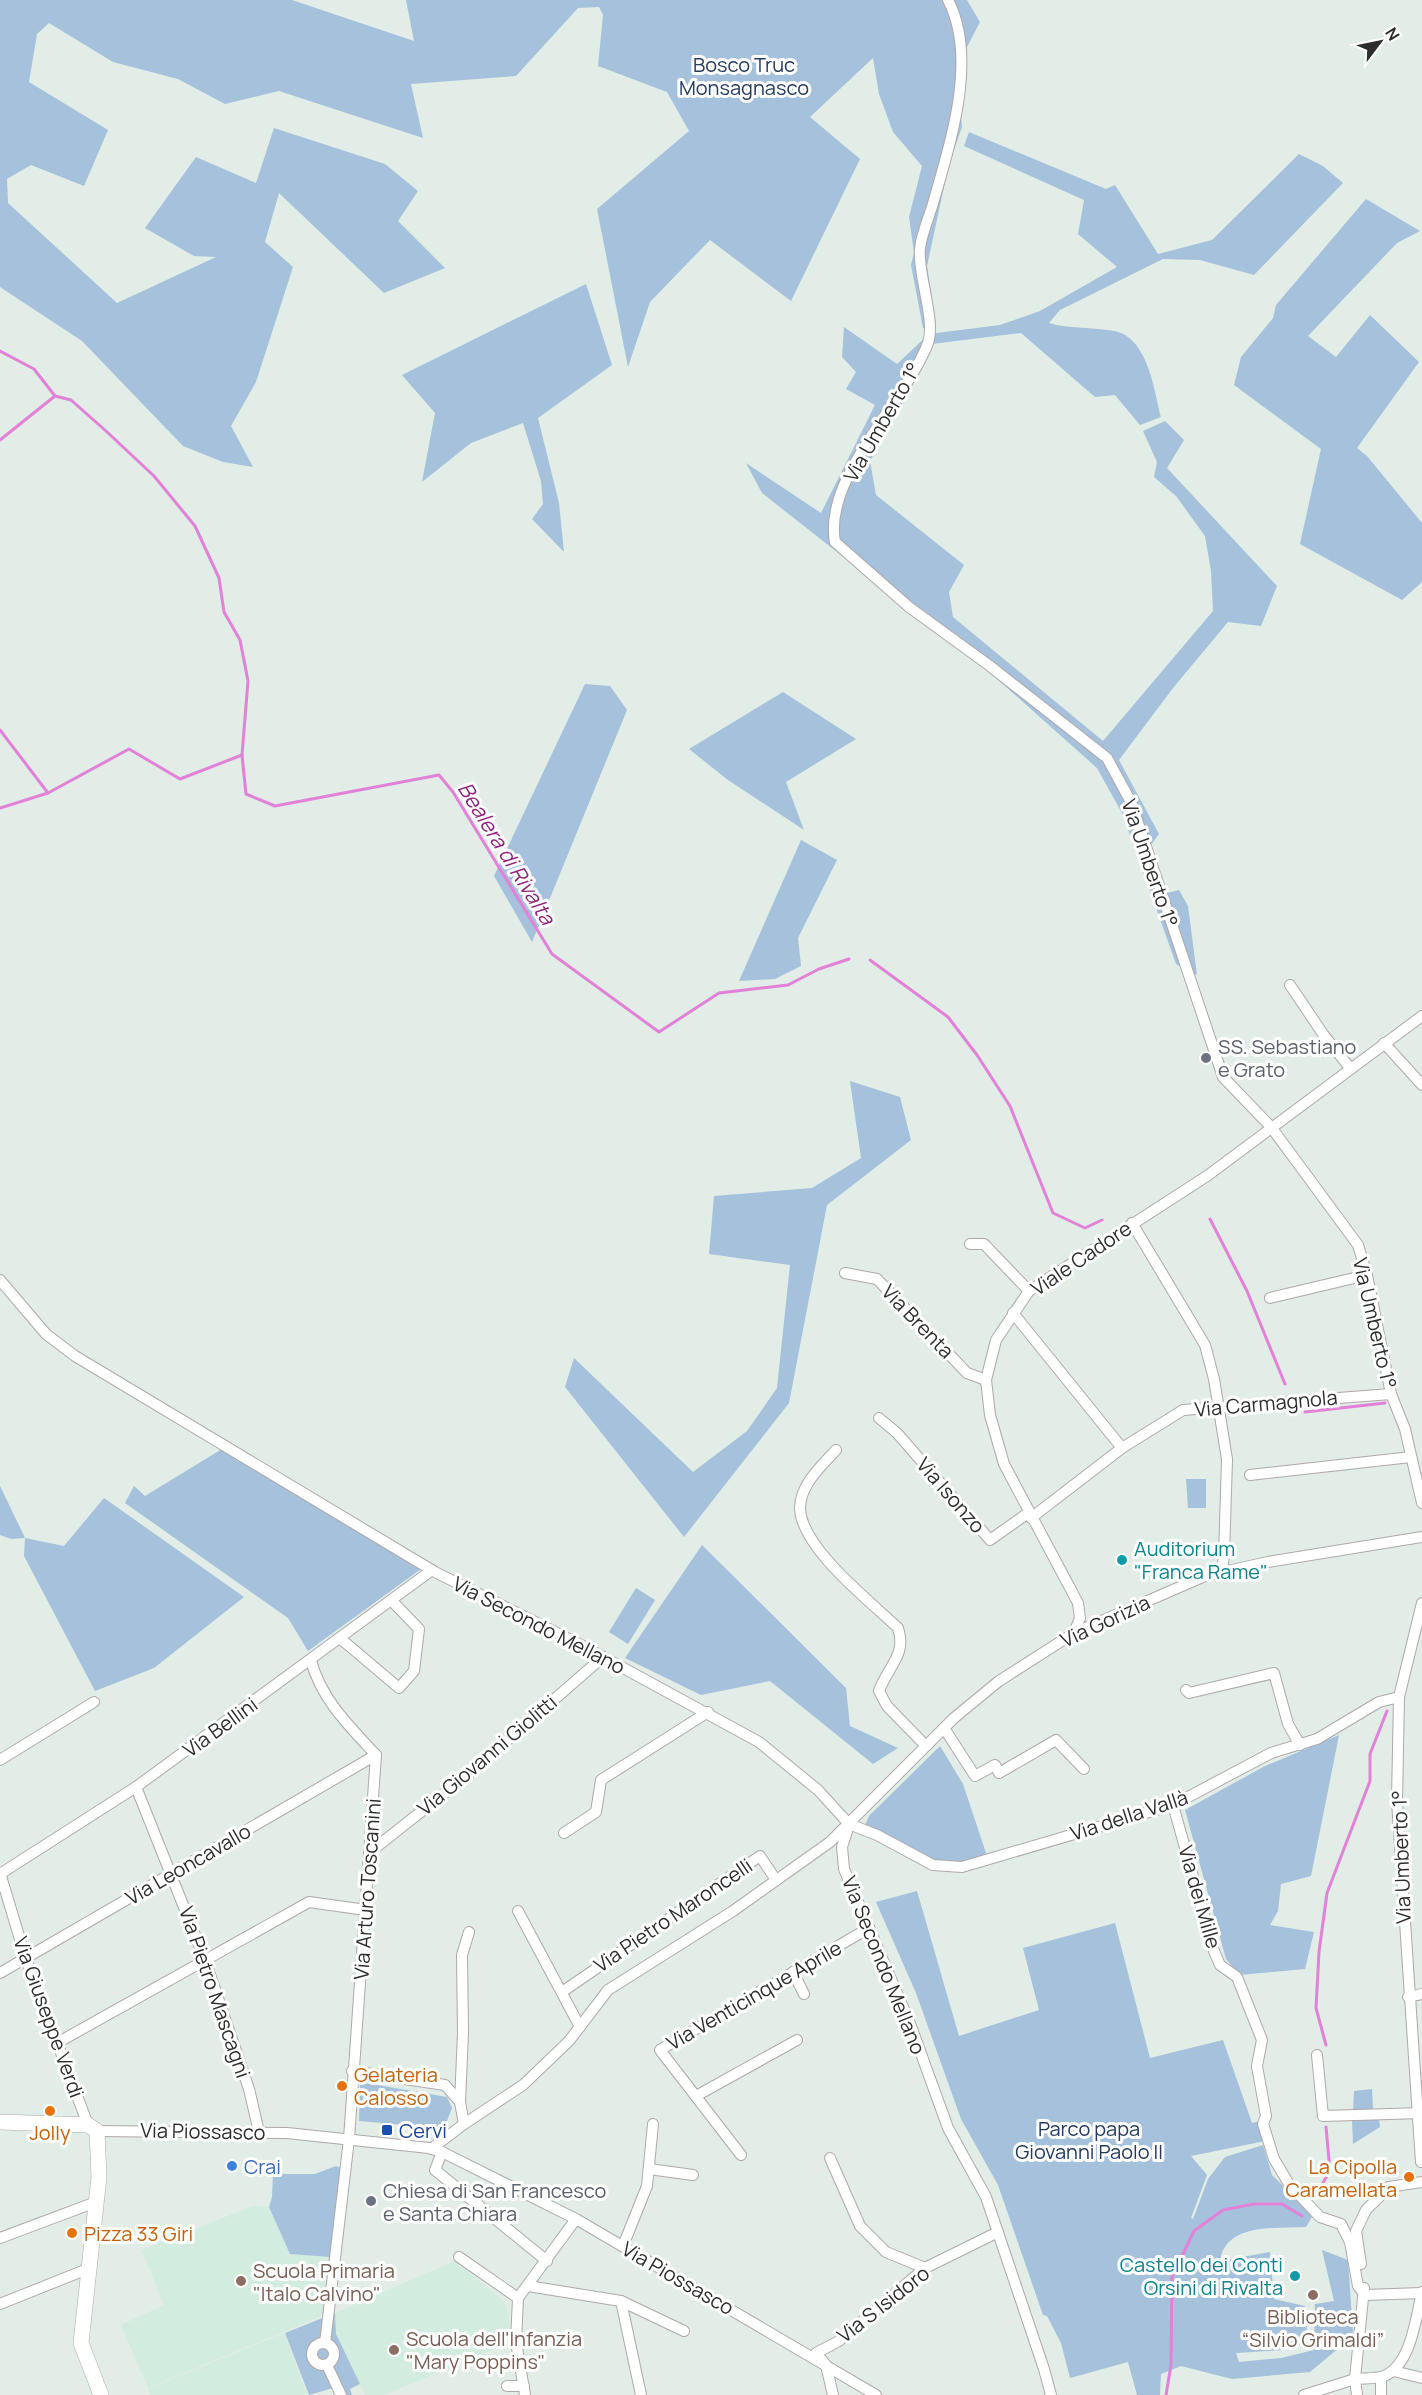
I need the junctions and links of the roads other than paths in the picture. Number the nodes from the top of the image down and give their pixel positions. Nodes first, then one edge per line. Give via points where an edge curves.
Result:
1 (948, 0) edge
2 (1290, 985) dead end
3 (1422, 1016) edge
4 (1384, 1043) junction
5 (1350, 1068) junction
6 (1422, 1085) edge
7 (1271, 1127) junction
8 (1132, 1223) junction
9 (970, 1244) dead end
10 (845, 1273) dead end
11 (1367, 1275) junction
12 (0, 1280) edge
13 (1029, 1291) junction
14 (1270, 1298) dead end
15 (1013, 1313) junction
16 (986, 1380) junction
17 (1391, 1394) junction
18 (1219, 1406) junction
19 (879, 1418) dead end
20 (1122, 1449) junction
21 (836, 1450) dead end
22 (1412, 1457) junction
23 (1419, 1471) edge
24 (1250, 1475) dead end
25 (1422, 1503) edge
26 (1030, 1516) junction
27 (1422, 1537) edge
28 (432, 1570) junction
29 (1221, 1573) junction
30 (392, 1601) junction
31 (1422, 1603) edge
32 (1074, 1633) junction
33 (341, 1639) junction
34 (603, 1657) junction
35 (311, 1661) junction
36 (1186, 1690) dead end
37 (1399, 1697) junction
38 (94, 1702) dead end
39 (708, 1712) junction
40 (944, 1728) junction
41 (1300, 1745) junction
42 (926, 1746) junction
43 (376, 1755) junction
44 (0, 1760) edge
45 (1084, 1769) dead end
46 (136, 1787) junction
47 (1173, 1805) junction
48 (849, 1824) junction
49 (564, 1833) dead end
50 (370, 1852) junction
51 (0, 1874) edge
52 (172, 1874) junction
53 (776, 1881) junction
54 (366, 1910) junction
55 (518, 1911) dead end
56 (869, 1928) junction
57 (469, 1932) dead end
58 (27, 1959) junction
59 (205, 1960) junction
60 (793, 1972) junction
61 (0, 1973) edge
62 (562, 1992) junction
63 (804, 1994) dead end
64 (1422, 1994) edge
65 (1408, 1997) junction
66 (580, 2027) junction
67 (797, 2040) dead end
68 (57, 2043) junction
69 (1317, 2055) dead end
70 (352, 2072) junction
71 (696, 2096) junction
72 (460, 2102) junction
73 (1420, 2113) edge
74 (0, 2122) edge
75 (464, 2124) junction
76 (653, 2124) dead end
77 (92, 2128) junction
78 (259, 2132) junction
79 (349, 2139) junction
80 (437, 2151) junction
81 (741, 2155) dead end
82 (830, 2158) dead end
83 (1421, 2162) edge
84 (648, 2169) junction
85 (693, 2175) dead end
86 (1422, 2182) edge
87 (96, 2202) junction
88 (576, 2218) junction
89 (998, 2232) junction
90 (0, 2238) edge
91 (623, 2246) junction
92 (459, 2257) dead end
93 (547, 2261) junction
94 (90, 2268) junction
95 (925, 2268) junction
96 (528, 2286) junction
97 (1422, 2293) edge
98 (1365, 2295) junction
99 (518, 2298) junction
100 (621, 2301) junction
101 (0, 2304) edge
102 (684, 2331) dead end
103 (325, 2343) junction
104 (327, 2365) junction
105 (826, 2365) junction
106 (1396, 2370) junction
107 (1381, 2378) junction
108 (1422, 2378) edge
109 (1355, 2379) junction
110 (507, 2386) dead end
111 (524, 2390) edge
112 (100, 2395) edge
113 (341, 2395) edge
114 (641, 2395) edge
115 (833, 2395) edge
116 (876, 2395) edge
117 (1050, 2395) edge
118 (1304, 2395) edge
119 (1357, 2395) edge
120 (1381, 2395) edge

1 - 7 street, Via Umberto 1° via 957,18 963,71 945,161 920,249 929,341 848,473 832,527 834,542 909,607 1107,758 1131,802 1223,1077
2 - 5 street
3 - 4 street, Viale Cadore
4 - 5 street, Viale Cadore
4 - 6 street
5 - 7 street, Viale Cadore
7 - 8 street, Viale Cadore via 1207,1176
7 - 11 street, Via Umberto 1° via 1358,1245
8 - 13 street, Viale Cadore
8 - 18 street via 1205,1345
9 - 13 street via 984,1244
10 - 16 street, Via Brenta via 878,1279 967,1373
11 - 14 street
11 - 17 street, Via Umberto 1°
12 - 28 street, Via Secondo Mellano via 46,1334 75,1356
13 - 15 street, Viale Cadore
15 - 16 street, Viale Cadore via 996,1340
15 - 20 street
16 - 26 street, Viale Cadore via 990,1414 1004,1464
17 - 18 street, Via Carmagnola
17 - 22 street, Via Umberto 1°
18 - 20 street, Via Carmagnola via 1184,1410
18 - 29 street via 1227,1460
19 - 26 street, Via Isonzo via 897,1433 990,1540
20 - 26 street, Via Carmagnola
21 - 42 street via 809,1480 800,1507 807,1533 827,1559 898,1628 903,1641 900,1654 884,1676 879,1691
22 - 23 street, Via Umberto 1°
22 - 24 street
23 - 25 street, Via Umberto 1°
26 - 32 street, Viale Cadore via 1078,1603 1080,1618
27 - 29 street, Via Gorizia
28 - 30 street, Via Bellini
28 - 34 street, Via Secondo Mellano
29 - 32 street, Via Gorizia
30 - 33 street, Via Bellini
30 - 33 street via 419,1629 414,1671 399,1688
31 - 37 street, Via Umberto 1°
32 - 40 street, Via Gorizia via 999,1681
33 - 35 street, Via Bellini
34 - 39 street, Via Secondo Mellano
34 - 50 street, Via Giovanni Giolitti via 465,1777
35 - 43 street via 317,1682 339,1716
35 - 46 street, Via Bellini
36 - 41 street via 1189,1693 1274,1673 1288,1724
37 - 41 street, Via della Vallà via 1379,1702
37 - 65 street, Via Umberto 1° via 1397,1801
38 - 44 street
39 - 48 street, Via Secondo Mellano via 759,1742 794,1769
39 - 49 street via 601,1780 596,1812
40 - 42 street, Via Gorizia
40 - 45 street via 975,1776 995,1765 999,1773 1056,1740
41 - 47 street, Via della Vallà via 1271,1753
42 - 48 street, Via Gorizia
43 - 50 street, Via Arturo Toscanini
43 - 52 street, Via Leoncavallo
46 - 51 street, Via Bellini
46 - 52 street, Via Pietro Mascagni
47 - 48 street, Via della Vallà via 962,1867 933,1865
47 - 98 street, Via dei Mille via 1220,1965 1237,1977 1262,2040 1257,2066 1266,2116 1263,2124 1274,2159 1289,2184 1320,2217 1341,2224 1350,2242 1358,2286
48 - 53 street, Via Pietro Maroncelli
48 - 56 street, Via Secondo Mellano via 842,1847 844,1869
50 - 54 street, Via Arturo Toscanini
51 - 58 street, Via Giuseppe Verdi
52 - 58 street, Via Leoncavallo
52 - 59 street, Via Pietro Mascagni
53 - 62 street, Via Pietro Maroncelli via 760,1856
53 - 66 street, Via Pietro Maroncelli via 608,1990
54 - 59 street via 309,1902
54 - 70 street, Via Arturo Toscanini
55 - 62 street
56 - 60 street, Via Venticinque Aprile
56 - 89 street, Via Secondo Mellano via 911,2026 948,2128 986,2197
57 - 72 street via 462,1955
58 - 61 street, Via Leoncavallo
58 - 68 street, Via Giuseppe Verdi
59 - 68 street
59 - 78 street, Via Pietro Mascagni via 249,2089
60 - 63 street
60 - 71 street, Via Venticinque Aprile via 660,2049
62 - 66 street
64 - 65 street
65 - 73 street, Via Umberto 1°
66 - 75 street, Via Pietro Maroncelli via 523,2085
67 - 71 street
68 - 77 street, Via Giuseppe Verdi
69 - 73 street via 1323,2116
70 - 72 street via 445,2085
70 - 79 street, Via Arturo Toscanini
71 - 81 street, Via Venticinque Aprile
72 - 75 street
73 - 83 street, Via Umberto 1°
74 - 77 street, Via Piossasco
75 - 80 street, Via Pietro Maroncelli
76 - 84 street
77 - 78 street, Via Piossasco
77 - 87 street via 99,2178
78 - 79 street, Via Piossasco
79 - 80 street, Via Piossasco
79 - 103 street, Via Arturo Toscanini
80 - 88 street, Via Piossasco
80 - 93 street via 435,2170
82 - 95 street via 860,2226 886,2252
84 - 85 street
84 - 91 street via 644,2196
86 - 98 street via 1384,2189 1366,2210 1356,2231
87 - 90 street
87 - 94 street
88 - 91 street, Via Piossasco
88 - 93 street
89 - 95 street, Via S Isidoro
89 - 117 street, Via Secondo Mellano
91 - 105 street, Via Piossasco
92 - 99 street
93 - 96 street
94 - 101 street
94 - 112 street via 81,2343
95 - 105 street, Via S Isidoro via 839,2341 816,2353
96 - 99 street
96 - 100 street
97 - 98 street
97 - 106 street via 1410,2338
98 - 109 street
99 - 111 street via 516,2343
100 - 102 street
100 - 114 street
103 - 104 street via 334,2351
103 - 104 street via 319,2343 312,2352 315,2363
104 - 113 street
105 - 115 street
105 - 116 street, Via Piossasco
106 - 107 street
106 - 108 street
107 - 109 street
107 - 120 street
109 - 118 street
109 - 119 street
110 - 111 street

